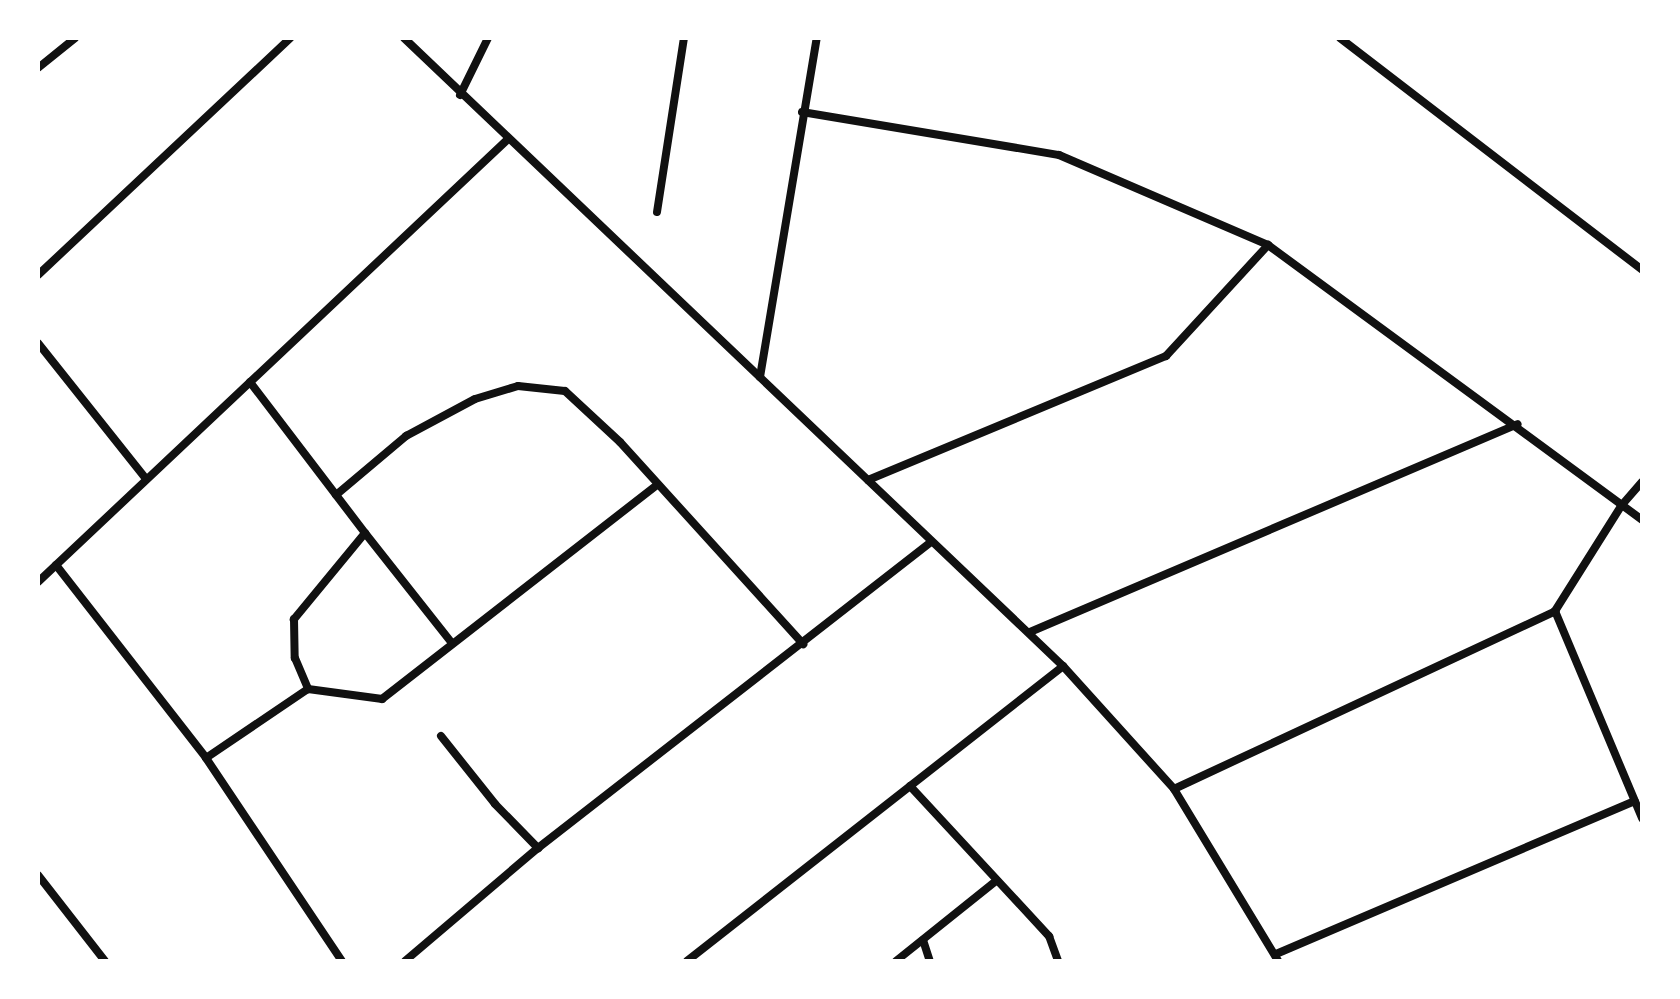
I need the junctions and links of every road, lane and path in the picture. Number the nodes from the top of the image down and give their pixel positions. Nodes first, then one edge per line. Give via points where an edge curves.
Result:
1 (75, 38) edge
2 (290, 38) edge
3 (404, 38) edge
4 (488, 38) edge
5 (684, 38) edge
6 (817, 38) edge
7 (1340, 38) edge
8 (38, 68) edge
9 (460, 95) junction
10 (802, 112) junction
11 (506, 141) junction
12 (657, 212) dead end
13 (1268, 245) junction
14 (1642, 270) edge
15 (38, 275) edge
16 (38, 343) edge
17 (760, 377) junction
18 (250, 382) junction
19 (1518, 424) junction
20 (146, 479) junction
21 (868, 480) junction
22 (1642, 482) edge
23 (656, 486) junction
24 (336, 495) junction
25 (1621, 506) junction
26 (1642, 520) edge
27 (365, 533) junction
28 (930, 543) junction
29 (56, 565) junction
30 (38, 582) edge
31 (1555, 611) junction
32 (1030, 632) junction
33 (452, 643) junction
34 (803, 644) junction
35 (1063, 666) junction
36 (308, 689) junction
37 (441, 736) dead end
38 (206, 758) junction
39 (910, 786) junction
40 (1174, 789) junction
41 (1635, 801) junction
42 (1642, 818) edge
43 (538, 848) junction
44 (38, 875) edge
45 (997, 880) junction
46 (923, 940) junction
47 (1277, 958) edge
48 (105, 961) edge
49 (342, 961) edge
50 (405, 961) edge
51 (687, 961) edge
52 (896, 961) edge
53 (930, 961) edge
54 (1058, 961) edge

1 - 8 street
2 - 15 street
3 - 9 street
4 - 9 street
5 - 12 street
6 - 10 street
7 - 14 street
9 - 11 street
10 - 13 street via 1059,155
10 - 17 street
11 - 17 street
11 - 18 street
13 - 19 street
13 - 21 street via 1166,356
16 - 20 street
17 - 21 street
18 - 20 street
18 - 24 street
19 - 25 street
19 - 32 street
20 - 29 street
21 - 28 street
22 - 25 street
23 - 24 street via 620,442 565,391 518,386 475,399 406,436
23 - 33 street
23 - 34 street
24 - 27 street
25 - 26 street
25 - 31 street
27 - 33 street
27 - 36 street via 294,619 295,658
28 - 32 street
28 - 34 street
29 - 30 street
29 - 38 street
31 - 40 street
31 - 41 street
32 - 35 street
33 - 36 street via 382,699
34 - 43 street
35 - 39 street
35 - 40 street
36 - 38 street
37 - 43 street
38 - 49 street
39 - 45 street
39 - 51 street
40 - 47 street
41 - 42 street
41 - 47 street
43 - 50 street
44 - 48 street
45 - 46 street
45 - 54 street via 1049,936
46 - 52 street
46 - 53 street

